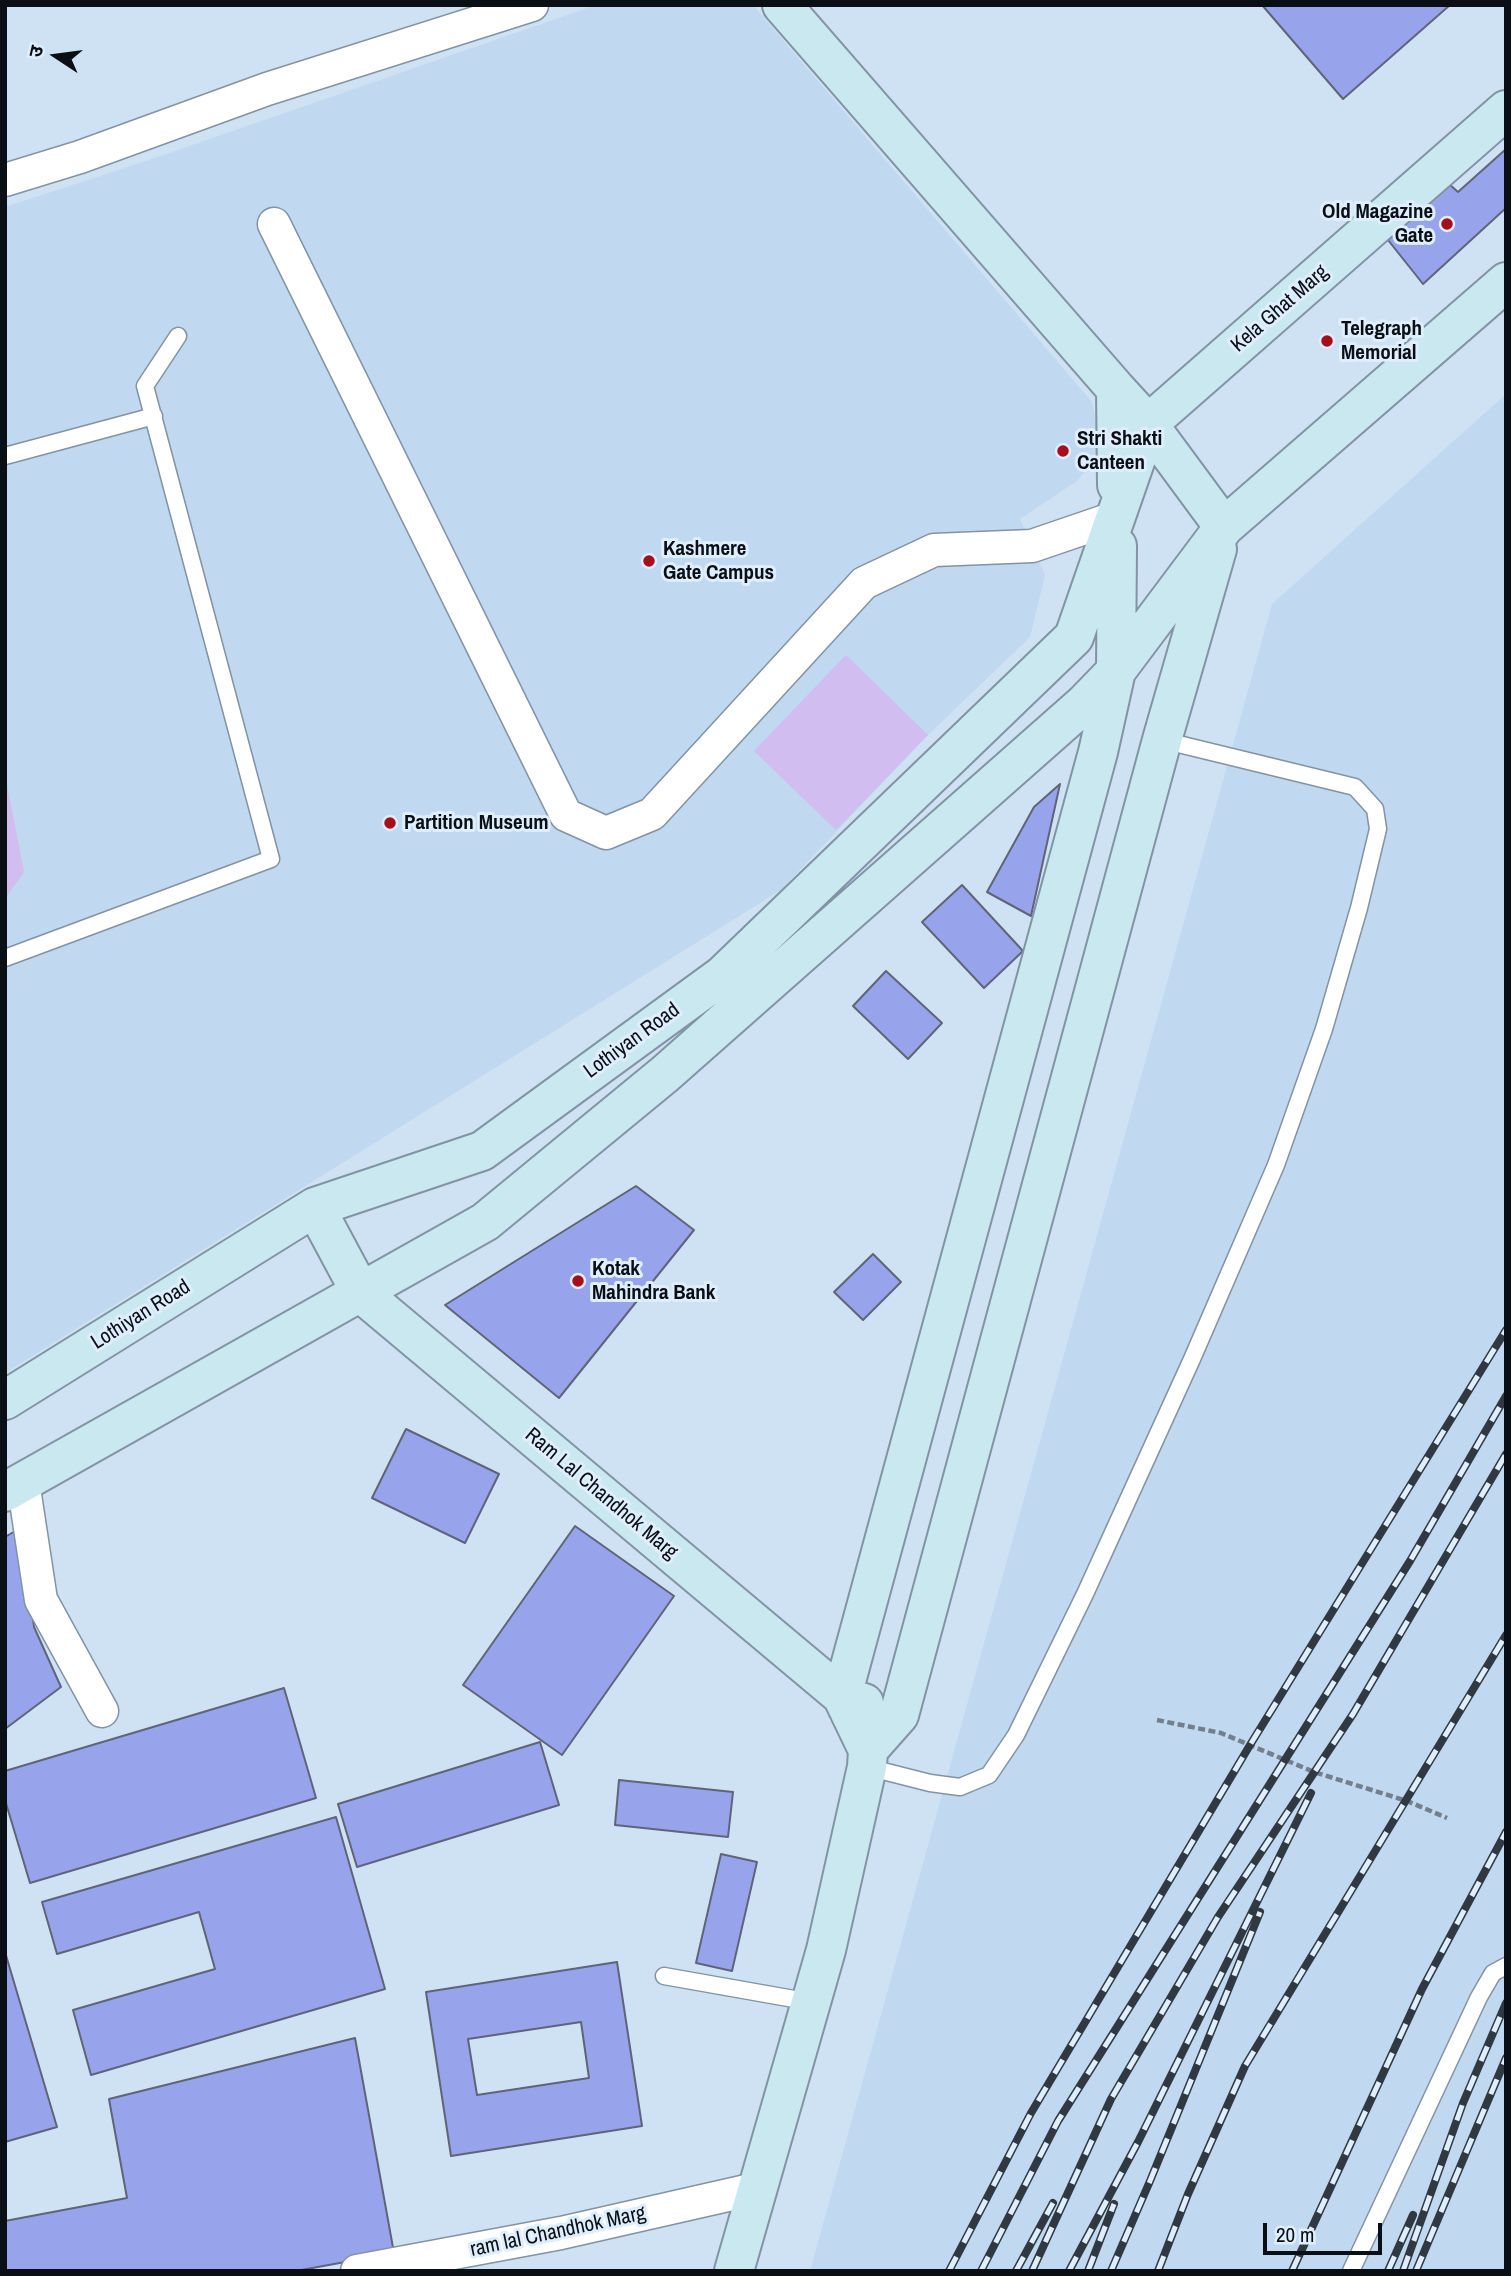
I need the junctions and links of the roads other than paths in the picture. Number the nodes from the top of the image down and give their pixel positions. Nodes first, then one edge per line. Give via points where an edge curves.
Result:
1 (532, 5) edge
2 (782, 5) edge
3 (1506, 110) edge
4 (5, 180) edge
5 (274, 224) dead end
6 (1506, 282) edge
7 (178, 336) dead end
8 (1116, 390) junction
9 (153, 416) junction
10 (1148, 424) junction
11 (5, 456) edge
12 (1117, 517) junction
13 (1224, 527) junction
14 (1116, 671) junction
15 (1163, 740) junction
16 (5, 958) edge
17 (315, 1207) junction
18 (361, 1293) junction
19 (5, 1400) edge
20 (14, 1487) edge
21 (842, 1696) junction
22 (102, 1712) dead end
23 (899, 1715) junction
24 (868, 1758) junction
25 (1506, 1966) edge
26 (664, 1976) dead end
27 (811, 2003) junction
28 (758, 2188) junction
29 (460, 2261) edge
30 (356, 2271) edge
31 (734, 2271) edge
32 (1351, 2271) edge

1 - 4 street via 267,89
2 - 8 street
3 - 10 street, Kela Ghat Marg
5 - 12 street via 566,815 606,833 652,814 864,583 933,550 1032,547
6 - 13 street
7 - 9 lane via 145,386
8 - 10 street
8 - 12 street
9 - 11 lane
9 - 16 lane via 271,859
10 - 12 street, Lothiyan Road
10 - 13 street
12 - 14 street
12 - 17 street, Lothiyan Road via 1074,637 723,975 482,1151
13 - 14 street, Lothiyan Road
13 - 15 street
14 - 18 street, Lothiyan Road via 665,1074 485,1222
14 - 21 street via 1098,752
15 - 23 street
15 - 24 lane via 1355,787 1375,810 1378,829 1328,1016 1276,1166 1231,1272 1016,1735 989,1775 960,1787 930,1783
17 - 18 street
17 - 19 street, Lothiyan Road
18 - 20 street, Lothiyan Road
18 - 21 street, Ram Lal Chandhok Marg
20 - 22 street via 41,1600
21 - 23 street
21 - 24 street
23 - 24 street
24 - 27 street
25 - 32 lane via 1493,1973 1479,1997
26 - 27 lane
27 - 28 street
28 - 29 street, ram lal Chandhok Marg
28 - 31 street
29 - 30 street, ram lal Chandhok Marg

